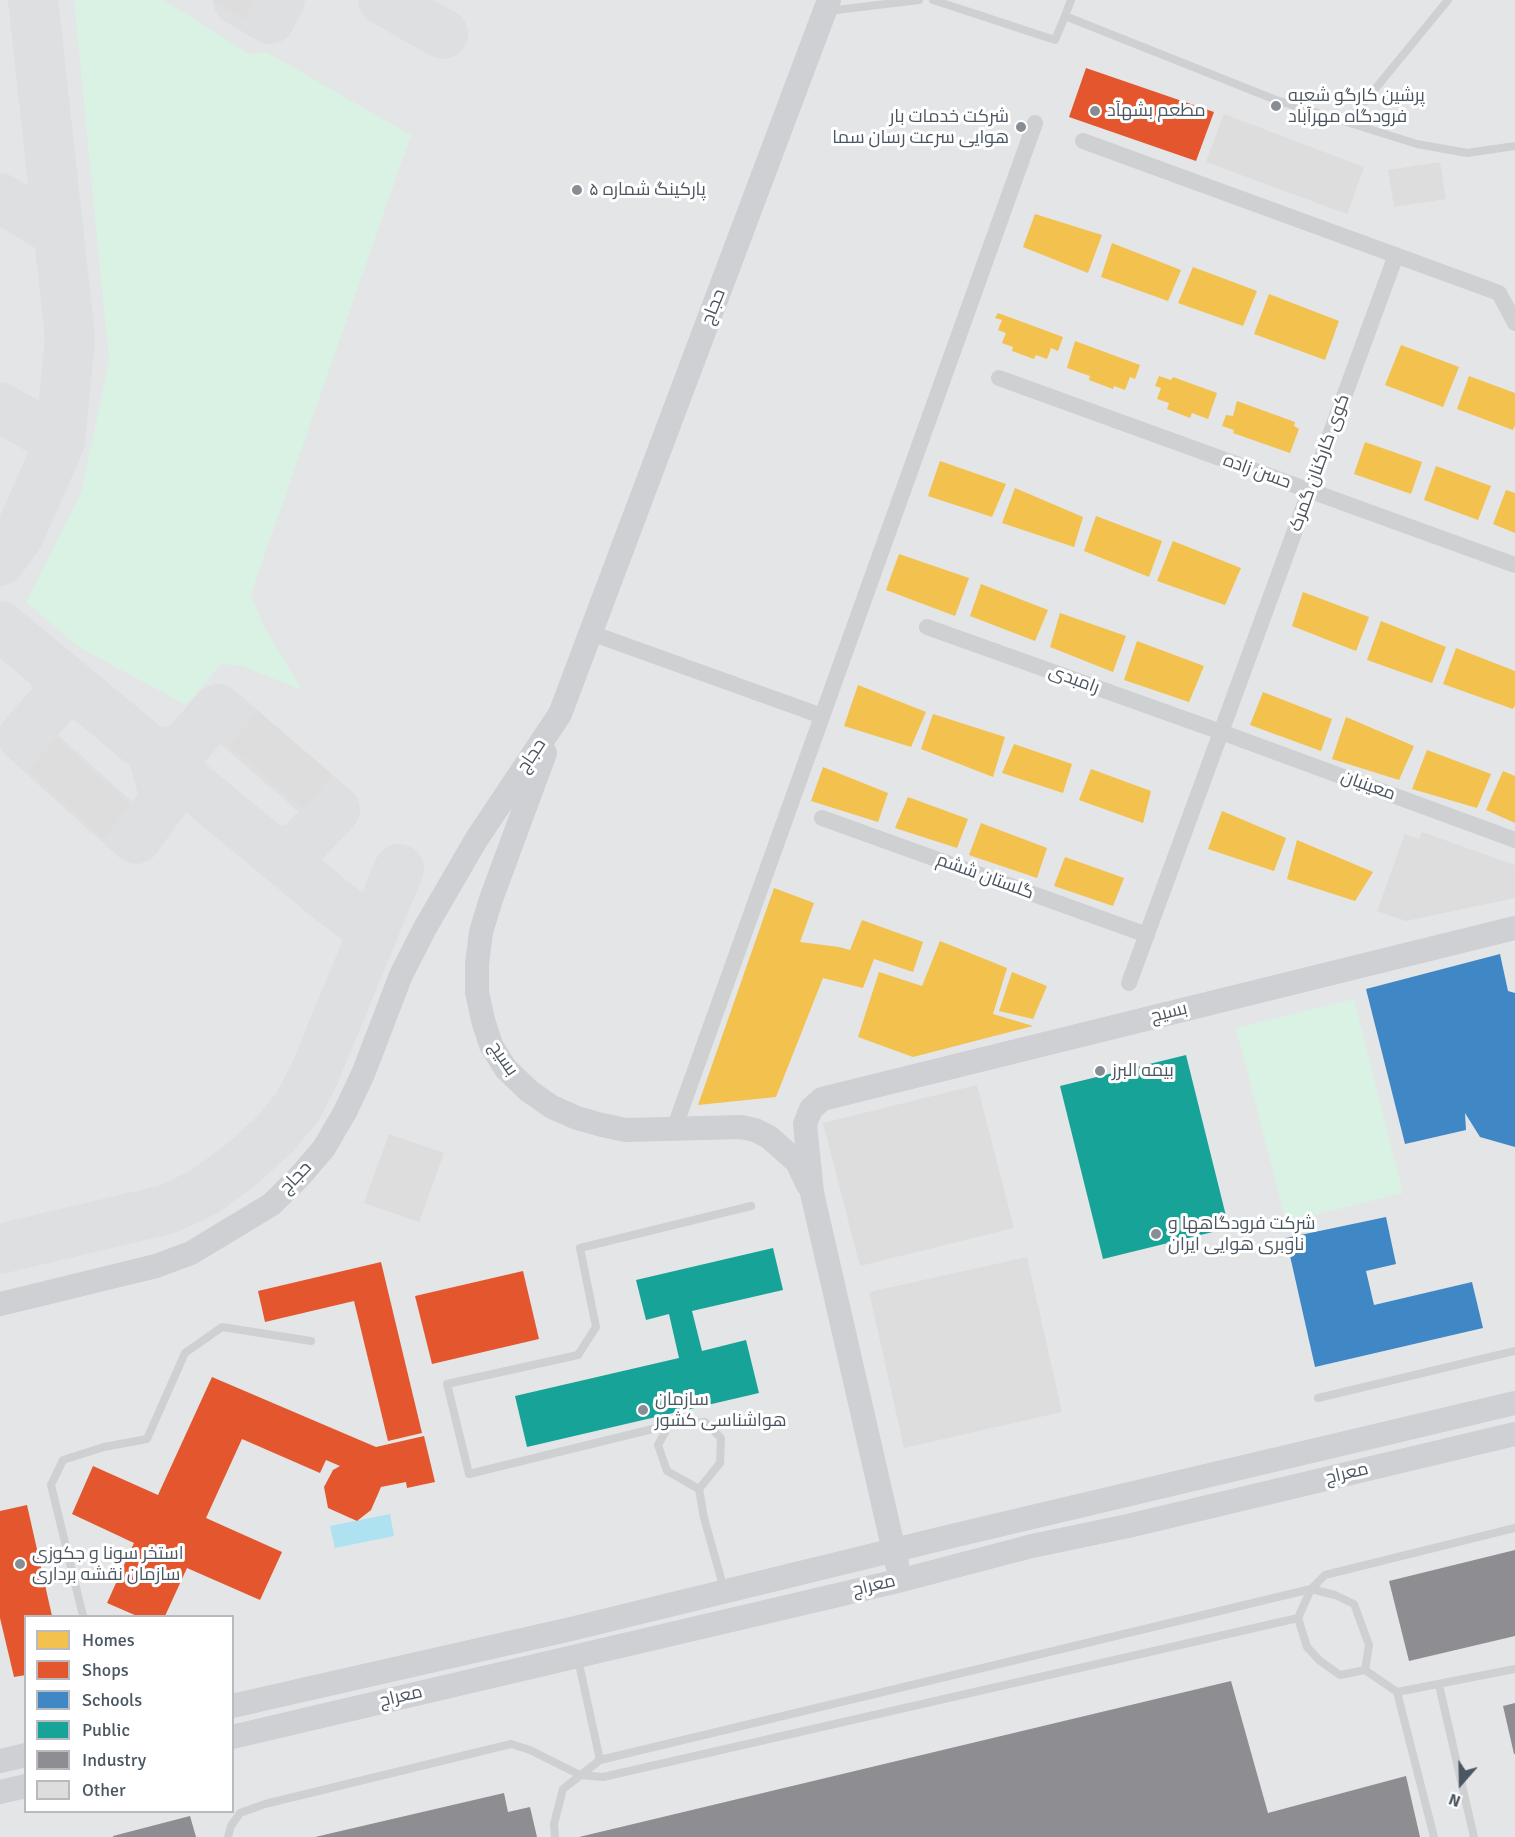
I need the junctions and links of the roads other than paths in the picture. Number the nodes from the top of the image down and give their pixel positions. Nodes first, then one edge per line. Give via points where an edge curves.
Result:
1 (919, 0) edge
2 (933, 0) edge
3 (1071, 0) edge
4 (1448, 0) edge
5 (827, 6) edge
6 (1065, 16) junction
7 (1348, 122) junction
8 (1035, 123) dead end
9 (1083, 141) dead end
10 (1515, 146) edge
11 (1396, 255) junction
12 (1515, 323) edge
13 (999, 378) dead end
14 (1310, 492) junction
15 (1515, 565) edge
16 (927, 627) dead end
17 (591, 633) junction
18 (560, 714) junction
19 (822, 716) junction
20 (1221, 732) junction
21 (822, 818) dead end
22 (1515, 840) edge
23 (1515, 928) edge
24 (1147, 935) junction
25 (1129, 983) dead end
26 (674, 1128) junction
27 (812, 1193) junction
28 (751, 1206) dead end
29 (0, 1304) edge
30 (311, 1341) dead end
31 (1515, 1351) edge
32 (1318, 1398) dead end
33 (1515, 1403) edge
34 (669, 1425) junction
35 (1515, 1434) edge
36 (699, 1490) junction
37 (1515, 1528) edge
38 (894, 1551) junction
39 (902, 1580) junction
40 (1311, 1589) junction
41 (725, 1592) junction
42 (83, 1615) edge
43 (1298, 1618) junction
44 (571, 1629) junction
45 (578, 1656) junction
46 (1515, 1669) edge
47 (1365, 1670) junction
48 (1438, 1685) junction
49 (1397, 1692) junction
50 (234, 1706) edge
51 (234, 1737) edge
52 (24, 1755) edge
53 (0, 1760) edge
54 (600, 1760) junction
55 (580, 1775) junction
56 (24, 1786) edge
57 (0, 1792) edge
58 (228, 1837) edge
59 (555, 1837) edge
60 (1434, 1837) edge
61 (1474, 1837) edge

1 - 5 lane
2 - 6 lane via 1055,40
3 - 6 lane
4 - 7 lane
5 - 17 main road, حجاج
6 - 7 lane via 1276,100
7 - 10 lane via 1417,144 1467,153
8 - 19 street
9 - 11 street
11 - 12 street via 1499,293
11 - 14 street, کوی کارکنان گمرک
13 - 14 street, حسن زاده
14 - 15 street, حسن زاده
14 - 20 street, کوی کارکنان گمرک
16 - 20 street, رامبدی
17 - 18 main road, حجاج
17 - 19 street
18 - 26 main road, بسیج via 481,932 477,992 483,1020 491,1045 506,1069 552,1107 577,1118 626,1130
18 - 29 main road, حجاج via 476,840 424,928 350,1103 324,1148 301,1175 272,1204 191,1253 156,1266
19 - 26 street
20 - 22 street, معینیان
20 - 24 street, کوی کارکنان گمرک
21 - 24 street, گلستان ششم
23 - 27 main road, بسیج via 822,1099 805,1124
24 - 25 street, کوی کارکنان گمرک
26 - 27 main road, بسیج via 755,1130 797,1162
27 - 38 main road
28 - 34 lane via 580,1248 596,1327 578,1355 447,1384 469,1474
30 - 42 lane via 222,1327 185,1353 147,1439 63,1460 51,1485
31 - 32 lane
33 - 38 main road, معراج
34 - 36 lane via 658,1444 667,1471
34 - 36 lane via 705,1422 721,1438 720,1463
35 - 39 main road, معراج
36 - 41 lane
37 - 40 lane via 1325,1575
38 - 39 main road
38 - 41 main road, معراج
39 - 45 main road, معراج
40 - 43 lane
40 - 47 lane via 1354,1604 1369,1645
40 - 54 lane
41 - 44 main road, معراج
43 - 47 lane via 1307,1647 1320,1661 1340,1675
43 - 55 lane via 603,1778
44 - 45 main road
44 - 50 main road, معراج
45 - 51 main road, معراج
45 - 54 lane
46 - 48 lane
47 - 49 lane
48 - 49 lane
48 - 61 lane
49 - 60 lane
52 - 53 main road
54 - 55 lane
55 - 58 lane via 511,1744 240,1812
55 - 59 lane via 563,1789 554,1824
56 - 57 main road

